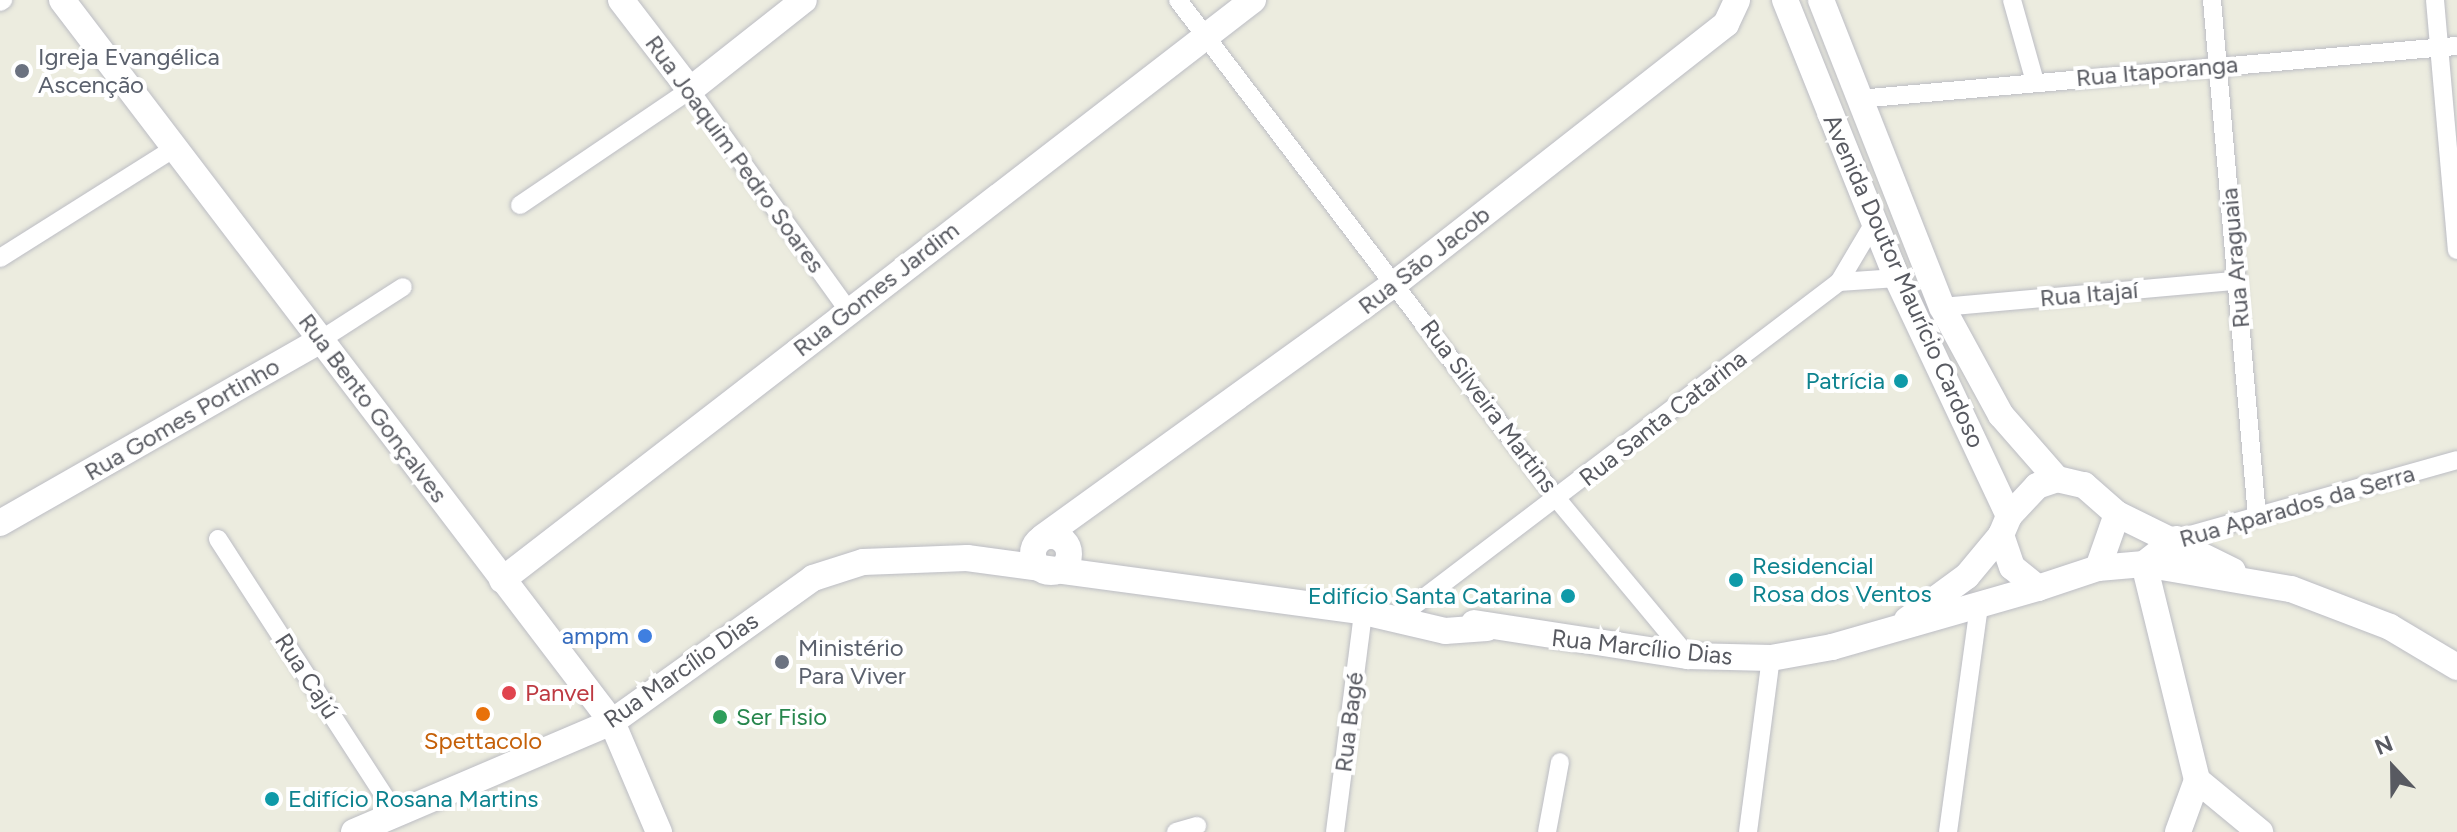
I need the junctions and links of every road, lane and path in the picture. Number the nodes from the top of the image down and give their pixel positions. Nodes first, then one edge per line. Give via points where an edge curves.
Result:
1 (62, 0) edge
2 (621, 0) edge
3 (804, 0) edge
4 (1178, 0) edge
5 (1253, 0) edge
6 (1785, 0) edge
7 (1821, 0) edge
8 (2012, 0) edge
9 (2212, 0) edge
10 (2435, 0) edge
11 (1737, 4) edge
12 (1205, 38) junction
13 (2448, 46) edge
14 (2219, 66) junction
15 (2035, 82) junction
16 (690, 90) junction
17 (1858, 99) junction
18 (175, 148) junction
19 (520, 205) dead end
20 (1874, 223) junction
21 (2457, 250) edge
22 (0, 258) edge
23 (1897, 278) junction
24 (2236, 281) junction
25 (1397, 282) junction
26 (1839, 282) junction
27 (403, 287) dead end
28 (1942, 307) junction
29 (848, 310) junction
30 (322, 339) junction
31 (2457, 460) edge
32 (2057, 479) junction
33 (1557, 499) junction
34 (2117, 514) junction
35 (2257, 516) junction
36 (0, 523) edge
37 (2005, 526) junction
38 (218, 539) dead end
39 (2176, 539) junction
40 (1055, 543) junction
41 (967, 558) junction
42 (2144, 564) junction
43 (2098, 568) junction
44 (1049, 572) junction
45 (2247, 579) junction
46 (502, 580) junction
47 (1130, 580) junction
48 (2038, 588) junction
49 (1979, 606) junction
50 (1408, 610) junction
51 (1363, 613) junction
52 (1487, 628) junction
53 (1891, 631) junction
54 (1688, 656) junction
55 (1771, 658) junction
56 (2457, 667) edge
57 (612, 722) junction
58 (1560, 762) dead end
59 (2197, 780) junction
60 (396, 814) junction
61 (1197, 826) dead end
62 (354, 832) edge
63 (659, 832) edge
64 (1176, 832) edge
65 (1335, 832) edge
66 (1547, 832) edge
67 (1748, 832) edge
68 (1948, 832) edge
69 (2178, 832) edge
70 (2260, 832) edge

1 - 18 main road, Rua Bento Gonçalves
2 - 16 main road, Rua Joaquim Pedro Soares
3 - 16 main road
4 - 12 street, Rua Silveira Martins
5 - 12 main road, Rua Gomes Jardim
6 - 20 main road, Avenida Doutor Maurício Cardoso
7 - 17 main road, Avenida Doutor Maurício Cardoso
8 - 15 street
9 - 14 street, Rua Araguaia
10 - 13 street
11 - 25 main road, Rua São Jacob via 1726,24
12 - 25 street, Rua Silveira Martins
12 - 29 main road, Rua Gomes Jardim
13 - 14 street, Rua Itaporanga
13 - 21 street
14 - 15 street, Rua Itaporanga
14 - 24 street, Rua Araguaia
15 - 17 street, Rua Itaporanga
16 - 19 street
16 - 29 street, Rua Joaquim Pedro Soares
17 - 28 main road, Avenida Doutor Maurício Cardoso
18 - 22 street
18 - 30 main road, Rua Bento Gonçalves
20 - 23 main road, Avenida Doutor Maurício Cardoso
20 - 26 street, Rua Santa Catarina
23 - 26 street
23 - 37 main road, Avenida Doutor Maurício Cardoso
24 - 28 street, Rua Itajaí
24 - 35 street, Rua Araguaia
25 - 33 street, Rua Silveira Martins
25 - 40 main road, Rua São Jacob via 1100,499
26 - 33 street, Rua Santa Catarina
27 - 30 street, Rua Gomes Portinho
28 - 32 main road, Avenida Doutor Maurício Cardoso via 2001,415
29 - 46 main road, Rua Gomes Jardim
30 - 36 main road, Rua Gomes Portinho
30 - 46 main road, Rua Bento Gonçalves
31 - 35 street, Rua Aparados da Serra
32 - 34 main road via 2084,485
32 - 37 main road via 2037,486
33 - 50 street, Rua Santa Catarina
33 - 54 street, Rua Silveira Martins
34 - 39 main road
34 - 43 main road
35 - 39 street, Rua Aparados da Serra
37 - 48 main road via 2012,567
37 - 53 main road, Rua Marcílio Dias via 1967,576
38 - 60 street, Rua Cajú
39 - 42 main road, Rua Aparados da Serra
39 - 45 main road
40 - 41 main road, Rua Marcílio Dias
40 - 44 main road via 1035,562
40 - 47 main road, Rua Marcílio Dias
41 - 44 main road, Rua Marcílio Dias
41 - 57 main road, Rua Marcílio Dias via 863,562 813,578
42 - 43 main road
42 - 45 main road
42 - 59 main road
43 - 48 main road
44 - 47 main road, Rua Marcílio Dias
45 - 56 main road via 2291,589 2390,627
46 - 57 main road, Rua Bento Gonçalves
47 - 51 main road, Rua Marcílio Dias
48 - 49 main road, Rua Marcílio Dias
49 - 53 main road, Rua Marcílio Dias
49 - 68 street
50 - 51 main road, Rua Marcílio Dias
50 - 52 main road, Rua Marcílio Dias
51 - 52 main road, Rua Marcílio Dias via 1445,631
51 - 65 street, Rua Bagé
52 - 54 main road, Rua Marcílio Dias
53 - 55 main road, Rua Marcílio Dias
54 - 55 main road, Rua Marcílio Dias
55 - 67 street
57 - 60 main road, Rua Marcílio Dias
57 - 63 main road, Rua Bento Gonçalves
58 - 66 street
59 - 69 main road
59 - 70 main road
60 - 62 main road, Rua Marcílio Dias
61 - 64 street

